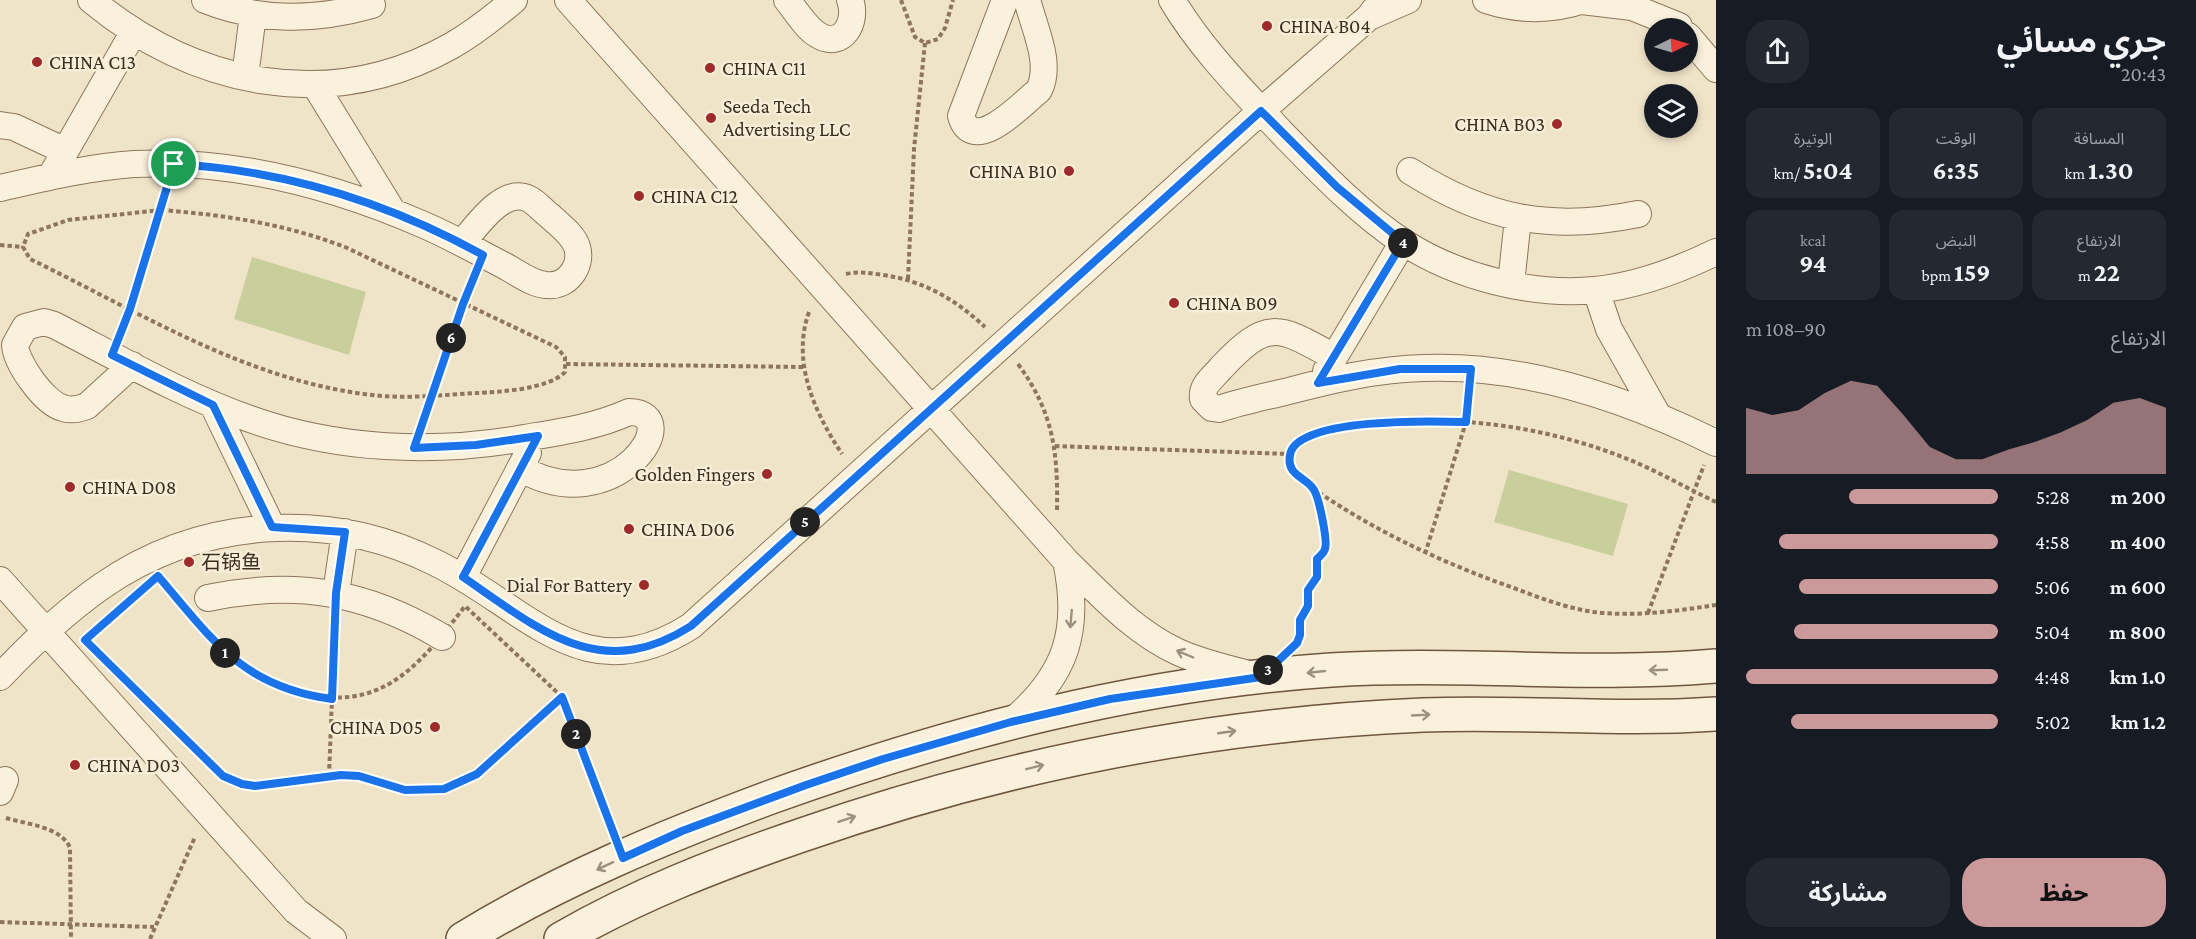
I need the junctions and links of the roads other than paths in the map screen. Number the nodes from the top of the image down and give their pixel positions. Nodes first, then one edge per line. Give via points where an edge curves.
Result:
1 (91, 0) edge
2 (205, 0) edge
3 (514, 0) edge
4 (568, 0) edge
5 (787, 0) edge
6 (850, 0) edge
7 (1172, 0) edge
8 (1408, 0) edge
9 (1486, 0) edge
10 (1583, 0) edge
11 (1667, 0) edge
12 (372, 5) dead end
13 (1376, 9) edge
14 (253, 14) junction
15 (1656, 18) edge
16 (1676, 18) edge
17 (133, 33) junction
18 (1698, 48) edge
19 (1716, 69) edge
20 (245, 77) junction
21 (315, 85) junction
22 (1261, 111) junction
23 (0, 125) edge
24 (65, 151) junction
25 (1410, 171) dead end
26 (51, 176) junction
27 (0, 188) edge
28 (393, 212) junction
29 (1638, 214) dead end
30 (1518, 218) junction
31 (1403, 242) junction
32 (472, 249) road end
33 (1716, 252) edge
34 (1511, 284) junction
35 (1596, 290) junction
36 (1334, 357) junction
37 (122, 360) road end
38 (1318, 383) junction
39 (213, 405) junction
40 (930, 409) junction
41 (1657, 414) junction
42 (538, 436) junction
43 (1715, 442) edge
44 (520, 468) junction
45 (272, 527) junction
46 (345, 532) junction
47 (1066, 561) junction
48 (463, 577) junction
49 (0, 580) edge
50 (336, 593) junction
51 (208, 598) dead end
52 (46, 632) junction
53 (442, 637) road end
54 (1716, 666) edge
55 (1604, 671) junction
56 (0, 677) edge
57 (1261, 677) junction
58 (1716, 714) edge
59 (1360, 719) junction
60 (1011, 722) junction
61 (806, 785) junction
62 (692, 876) junction
63 (296, 911) junction
64 (304, 939) edge
65 (333, 939) edge
66 (463, 939) edge
67 (561, 939) edge

1 - 17 street
2 - 14 street
3 - 21 street via 481,27 421,61 376,75
4 - 40 street
5 - 6 street via 814,34 829,39 850,28 854,13
7 - 22 street via 1199,40
8 - 13 street
9 - 10 street via 1530,9 1556,8
10 - 15 street via 1632,7
11 - 16 street
12 - 14 street via 313,17
13 - 22 street
14 - 20 street
17 - 20 street via 187,59
17 - 24 street
18 - 19 street
20 - 21 street
21 - 28 street
22 - 31 street via 1337,187
22 - 40 street
23 - 24 street via 14,127
24 - 26 street
25 - 30 street via 1444,193
26 - 27 street
26 - 28 street via 133,165 222,166 315,185
28 - 32 street
29 - 30 street via 1578,223
30 - 34 street
31 - 34 street via 1453,267
31 - 36 street
33 - 35 street via 1665,274
34 - 35 street
35 - 41 street via 1609,329
36 - 38 street
36 - 38 street via 1287,333 1262,333 1240,348 1202,393 1207,405 1219,409
37 - 39 street
38 - 41 street via 1400,369 1471,369 1556,384
39 - 42 street via 252,420 332,440 414,448
39 - 45 street
40 - 47 street
40 - 48 street via 691,626 656,645 617,652 577,647
41 - 43 street
42 - 44 street
42 - 44 street via 581,428 629,412 644,415 652,428 648,443 637,457 607,478 580,484 554,483
44 - 48 street
45 - 46 street
45 - 52 street via 237,530 166,551 103,585
46 - 48 street via 406,549
46 - 50 street
57 -> 47 street via 1203,662 1152,638
47 -> 60 street via 1072,591 1066,651 1053,679
49 - 52 street
50 - 51 street via 282,589
50 - 53 street via 401,615
52 - 56 street
52 - 63 street
54 -> 55 street
55 -> 57 street via 1398,667
55 - 59 street via 1564,684 1543,686 1354,688 1344,699 1344,706 1347,713
57 - 60 street via 1140,693
59 -> 58 street via 1485,713 1668,717
62 -> 59 street via 845,820 1056,762 1176,739
60 - 61 street
61 - 62 street via 814,801 808,812 718,849
61 -> 66 street via 682,831 549,892
62 - 67 street
63 - 64 street
63 - 65 street

